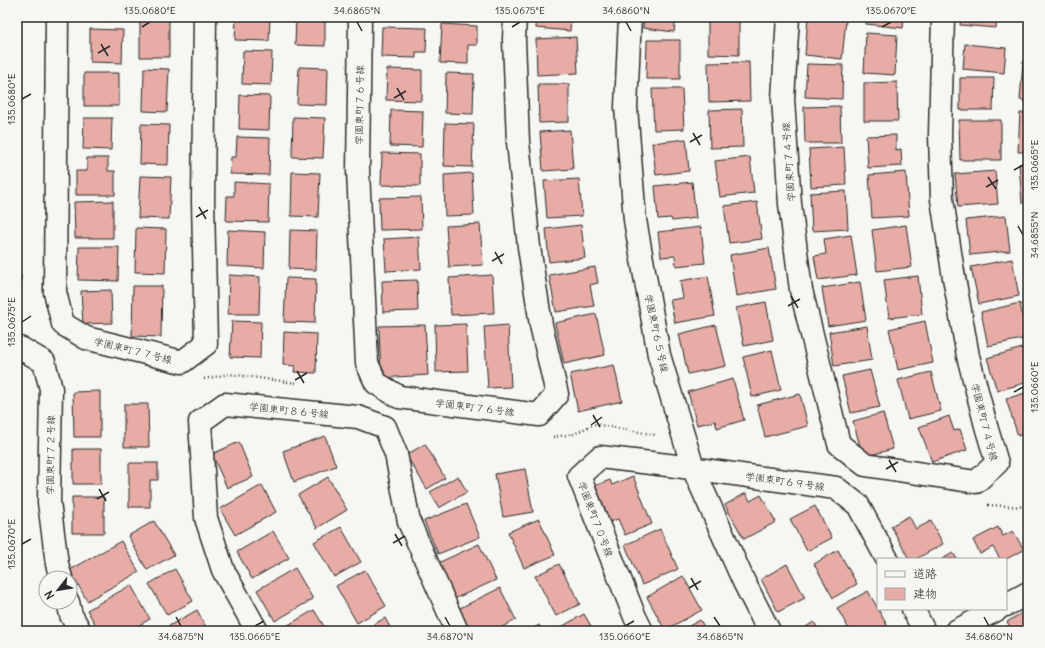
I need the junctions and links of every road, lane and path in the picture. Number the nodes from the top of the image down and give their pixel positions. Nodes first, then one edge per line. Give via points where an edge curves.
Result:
1 (57, 17) edge
2 (205, 17) edge
3 (360, 17) edge
4 (515, 17) edge
5 (630, 17) edge
6 (788, 17) edge
7 (943, 17) edge
8 (17, 347) edge
9 (693, 468) junction
10 (986, 504) dead end
11 (1028, 507) edge
12 (886, 558) edge
13 (59, 570) edge
14 (1028, 593) edge
15 (1007, 604) edge
16 (70, 610) edge
17 (914, 610) edge
18 (996, 610) edge
19 (80, 631) edge
20 (257, 631) edge
21 (457, 631) edge
22 (642, 631) edge
23 (769, 631) edge
24 (924, 631) edge
25 (956, 631) edge

1 - 2 street, 学園東町７７号線 via 55,292 63,324 86,338 182,362 206,344 203,200
3 - 4 street, 学園東町７６号線 via 358,179 367,363 376,383 399,397 539,415 556,394 541,325 518,142
5 - 9 street, 学園東町６５号線 via 626,106 635,220 660,355
6 - 7 street, 学園東町７４号線 via 784,99 792,220 801,290 839,444 865,465 976,482 998,463 968,356 942,199 940,134
8 - 13 street, 学園東町７２号線 via 44,362 51,390 49,502
9 - 12 street, 学園東町６９号線 via 836,488 858,505
9 - 22 street, 学園東町７０号線 via 600,457 579,476
9 - 23 street, 学園東町６５号線
10 - 11 path
14 - 15 street
16 - 19 street
17 - 24 street
18 - 25 street
20 - 21 street, 学園東町８６号線 via 223,570 206,518 200,422 225,404 358,417 385,427 396,454 409,522

